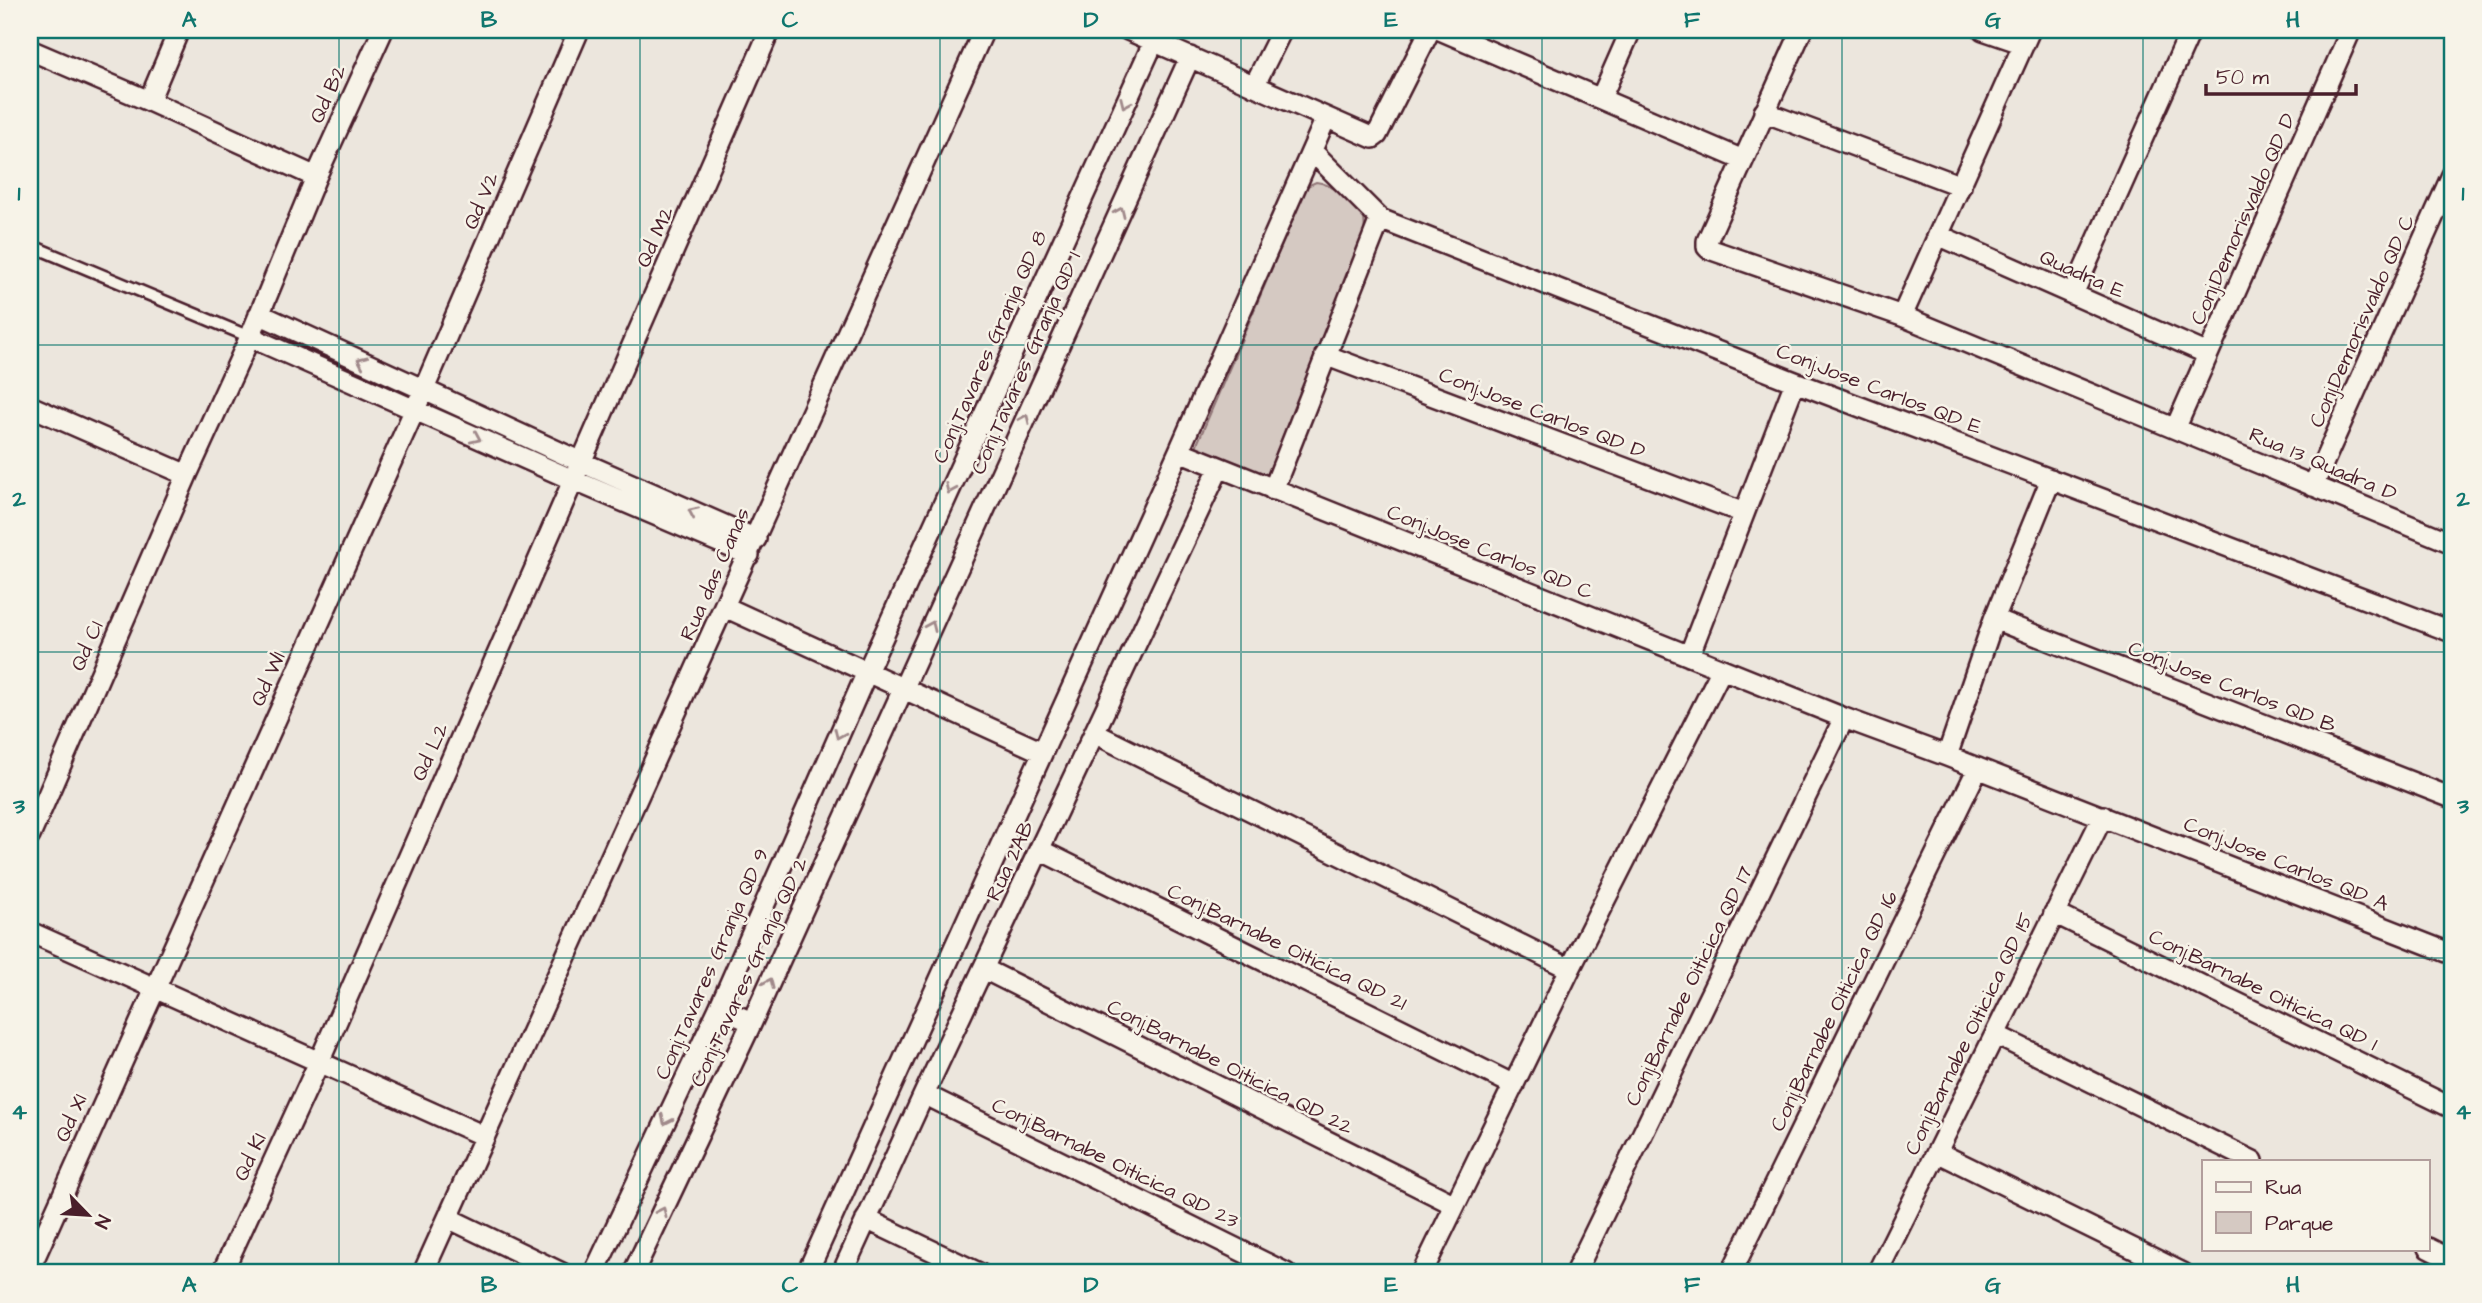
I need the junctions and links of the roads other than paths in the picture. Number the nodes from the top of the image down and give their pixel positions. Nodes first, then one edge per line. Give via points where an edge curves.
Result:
1 (179, 30) edge
2 (383, 30) edge
3 (579, 30) edge
4 (770, 30) edge
5 (984, 30) edge
6 (1130, 30) edge
7 (1282, 30) edge
8 (1430, 30) edge
9 (1440, 30) edge
10 (1630, 30) edge
11 (1802, 30) edge
12 (1983, 30) edge
13 (2191, 30) edge
14 (2351, 30) edge
15 (1465, 35) edge
16 (2027, 37) edge
17 (1154, 41) junction
18 (30, 50) edge
19 (1190, 57) junction
20 (1254, 86) junction
21 (1601, 98) junction
22 (149, 101) junction
23 (1764, 112) junction
24 (1326, 118) junction
25 (1312, 150) junction
26 (1743, 160) junction
27 (2452, 175) edge
28 (316, 177) junction
29 (1961, 187) junction
30 (1381, 219) junction
31 (1938, 235) junction
32 (30, 245) edge
33 (2073, 294) junction
34 (259, 314) junction
35 (1902, 316) junction
36 (250, 337) junction
37 (2208, 354) junction
38 (1325, 355) junction
39 (1796, 382) junction
40 (425, 389) junction
41 (30, 406) edge
42 (414, 410) junction
43 (2176, 427) junction
44 (1179, 451) junction
45 (1219, 468) junction
46 (577, 471) junction
47 (187, 475) junction
48 (2051, 479) junction
49 (2313, 486) junction
50 (1273, 490) junction
51 (1744, 513) junction
52 (2452, 543) edge
53 (752, 547) junction
54 (725, 607) junction
55 (1994, 620) junction
56 (2452, 632) edge
57 (1689, 656) junction
58 (1722, 669) junction
59 (867, 671) junction
60 (903, 688) junction
61 (1844, 718) junction
62 (1094, 733) junction
63 (1042, 752) junction
64 (1947, 755) junction
65 (1978, 768) junction
66 (2452, 798) edge
67 (2103, 816) junction
68 (30, 836) edge
69 (1040, 850) junction
70 (2054, 913) junction
71 (30, 932) edge
72 (2452, 954) edge
73 (1570, 969) junction
74 (984, 970) junction
75 (155, 987) junction
76 (719, 1008) junction
77 (752, 1022) junction
78 (1996, 1035) junction
79 (320, 1060) junction
80 (1514, 1085) junction
81 (924, 1094) junction
82 (2452, 1108) edge
83 (484, 1136) junction
84 (1937, 1152) junction
85 (2251, 1160) edge
86 (1455, 1205) junction
87 (448, 1218) junction
88 (866, 1219) junction
89 (2430, 1249) edge
90 (2452, 1260) edge
91 (30, 1268) edge
92 (222, 1273) edge
93 (423, 1273) edge
94 (562, 1273) edge
95 (594, 1273) edge
96 (633, 1273) edge
97 (807, 1273) edge
98 (842, 1273) edge
99 (979, 1273) edge
100 (1286, 1273) edge
101 (1422, 1273) edge
102 (1575, 1273) edge
103 (1731, 1273) edge
104 (1878, 1273) edge
105 (2182, 1273) edge

1 - 22 street
2 - 28 street, Qd B2
3 - 40 street, Qd V2
4 - 46 street, Qd M2
5 - 53 street, Rua das Canas
6 - 17 street
7 - 20 street
8 - 24 street via 1377,135 1373,138
9 - 15 street
10 - 21 street
11 - 23 street
12 - 16 street
13 - 33 street
14 - 37 street, Conj.Demorisvaldo QD D
15 - 21 street
16 - 29 street
17 - 19 street
17 -> 59 street, Conj.Tavares Granja QD 8
18 - 22 street
19 - 20 street
60 -> 19 street, Conj.Tavares Granja QD 1
20 - 24 street
21 - 26 street
22 - 28 street
23 - 26 street
23 - 29 street
24 - 25 street
25 - 30 street, Conj.Jose Carlos QD E
25 - 44 street
26 - 35 street, Rua 13 Quadra D via 1707,247
27 - 49 street, Conj.Demorisvaldo QD C
28 - 34 street, Qd B2
29 - 31 street
30 - 38 street
30 - 39 street, Conj.Jose Carlos QD E
31 - 33 street, Quadra E
31 - 35 street
32 - 36 lane
33 - 37 street, Quadra E
34 - 36 street, Qd B2
40 -> 34 street
35 - 43 street, Rua 13 Quadra D
36 - 42 street
36 - 47 street, Qd C1
37 - 43 street, Conj.Demorisvaldo QD D
38 - 50 street
38 - 51 street, Conj.Jose Carlos QD D
39 - 48 street, Conj.Jose Carlos QD E
39 - 51 street
40 - 42 street, Qd W1
40 - 46 street
41 - 47 street
42 -> 46 street
42 - 75 street, Qd W1
43 - 49 street, Rua 13 Quadra D
44 - 45 street, Conj.Jose Carlos QD C
44 - 63 street
45 - 50 street, Conj.Jose Carlos QD C
45 - 62 street, Rua 2AB
46 - 53 street
46 - 79 street, Qd L2
47 - 68 street, Qd C1
48 - 55 street
48 - 56 street, Conj.Jose Carlos QD E
49 - 52 street, Rua 13 Quadra D
50 - 57 street, Conj.Jose Carlos QD C
51 - 57 street
53 - 54 street, Rua das Canas
54 - 59 street
54 - 83 street, Rua das Canas
55 - 64 street
55 - 66 street, Conj.Jose Carlos QD B
57 - 58 street, Conj.Jose Carlos QD C
58 - 61 street, Conj.Jose Carlos QD C
58 - 73 street
59 - 60 street
59 -> 76 street, Conj.Tavares Granja QD 9
60 - 63 street
77 -> 60 street, Conj.Tavares Granja QD 2
61 - 64 street, Conj.Jose Carlos QD C
61 - 102 street, Conj.Barnabe Oiticica QD 17
62 - 69 street, Rua 2AB
62 - 73 street
63 - 97 street
64 - 65 street, Conj.Jose Carlos QD A
65 - 67 street, Conj.Jose Carlos QD A
65 - 103 street, Conj.Barnabe Oiticica QD 16
67 - 70 street, Conj.Barnabe Oiticica QD 15
67 - 72 street, Conj.Jose Carlos QD A
69 - 74 street, Rua 2AB
69 - 80 street, Conj.Barnabe Oiticica QD 21
70 - 78 street, Conj.Barnabe Oiticica QD 15
70 - 82 street, Conj.Barnabe Oiticica QD 1
71 - 75 street
73 - 80 street
74 - 81 street, Rua 2AB
74 - 86 street, Conj.Barnabe Oiticica QD 22
75 - 79 street
75 - 91 street, Qd X1
76 - 77 street
76 -> 95 street, Conj.Tavares Granja QD 9
96 -> 77 street, Conj.Tavares Granja QD 2
78 - 84 street, Conj.Barnabe Oiticica QD 15
78 - 85 street
79 - 83 street
79 - 92 street, Qd K1
80 - 86 street
81 - 88 street, Rua 2AB
81 - 100 street, Conj.Barnabe Oiticica QD 23
83 - 87 street, Rua das Canas
84 - 104 street, Conj.Barnabe Oiticica QD 15
84 - 105 street
86 - 101 street
87 - 93 street
87 - 94 street
88 - 98 street, Rua 2AB
88 - 99 street
89 - 90 street

